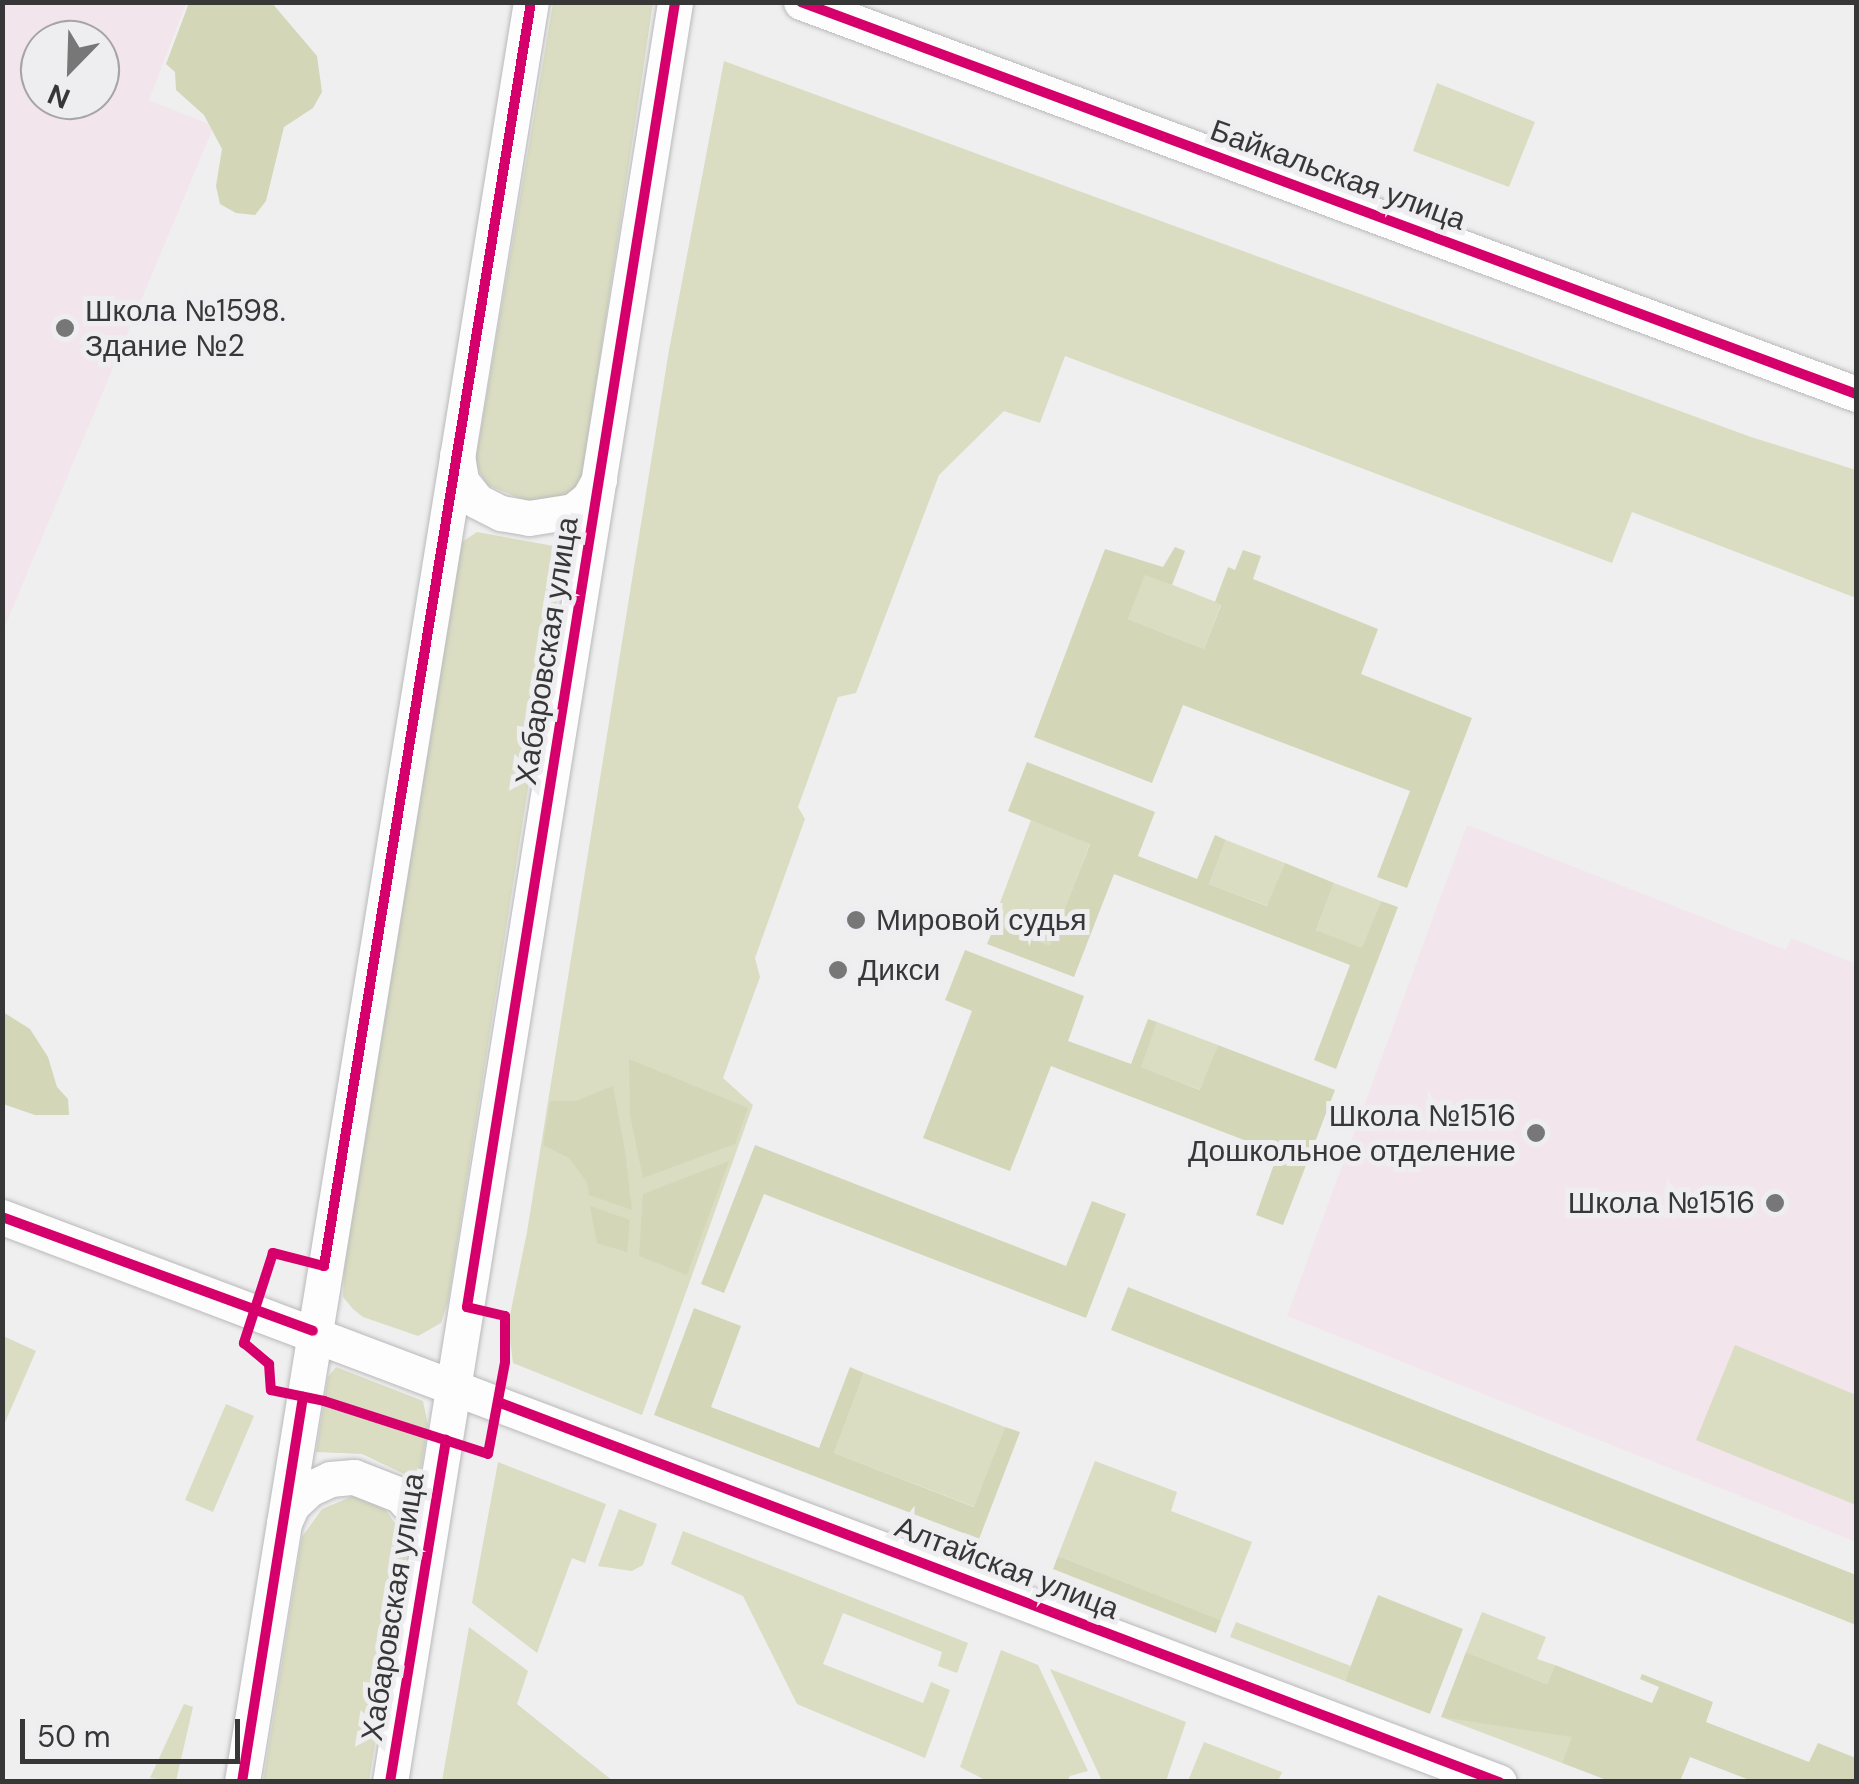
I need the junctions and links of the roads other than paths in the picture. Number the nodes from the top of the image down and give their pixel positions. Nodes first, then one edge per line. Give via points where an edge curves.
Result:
1 (531, 2) edge
2 (675, 2) edge
3 (801, 2) edge
4 (1856, 394) edge
5 (457, 454) junction
6 (601, 477) junction
7 (2, 1216) edge
8 (313, 1332) junction
9 (454, 1386) junction
10 (282, 1528) junction
11 (427, 1556) junction
12 (242, 1782) edge
13 (390, 1782) edge
14 (1498, 1782) edge

1 - 5 main road, Хабаровская улица
2 - 6 main road, Хабаровская улица
3 - 4 main road, Байкальская улица
5 - 6 main road via 462,481 477,501 529,518 573,511
5 - 8 main road, Хабаровская улица
6 - 9 main road, Хабаровская улица
7 - 8 main road, Алтайская улица
8 - 9 main road, Алтайская улица
8 - 10 main road, Хабаровская улица
9 - 11 main road, Хабаровская улица
9 - 14 main road, Алтайская улица
10 - 11 main road, Хабаровская улица via 309,1489 354,1477 400,1495 416,1513
10 - 12 main road, Хабаровская улица
11 - 13 main road, Хабаровская улица

